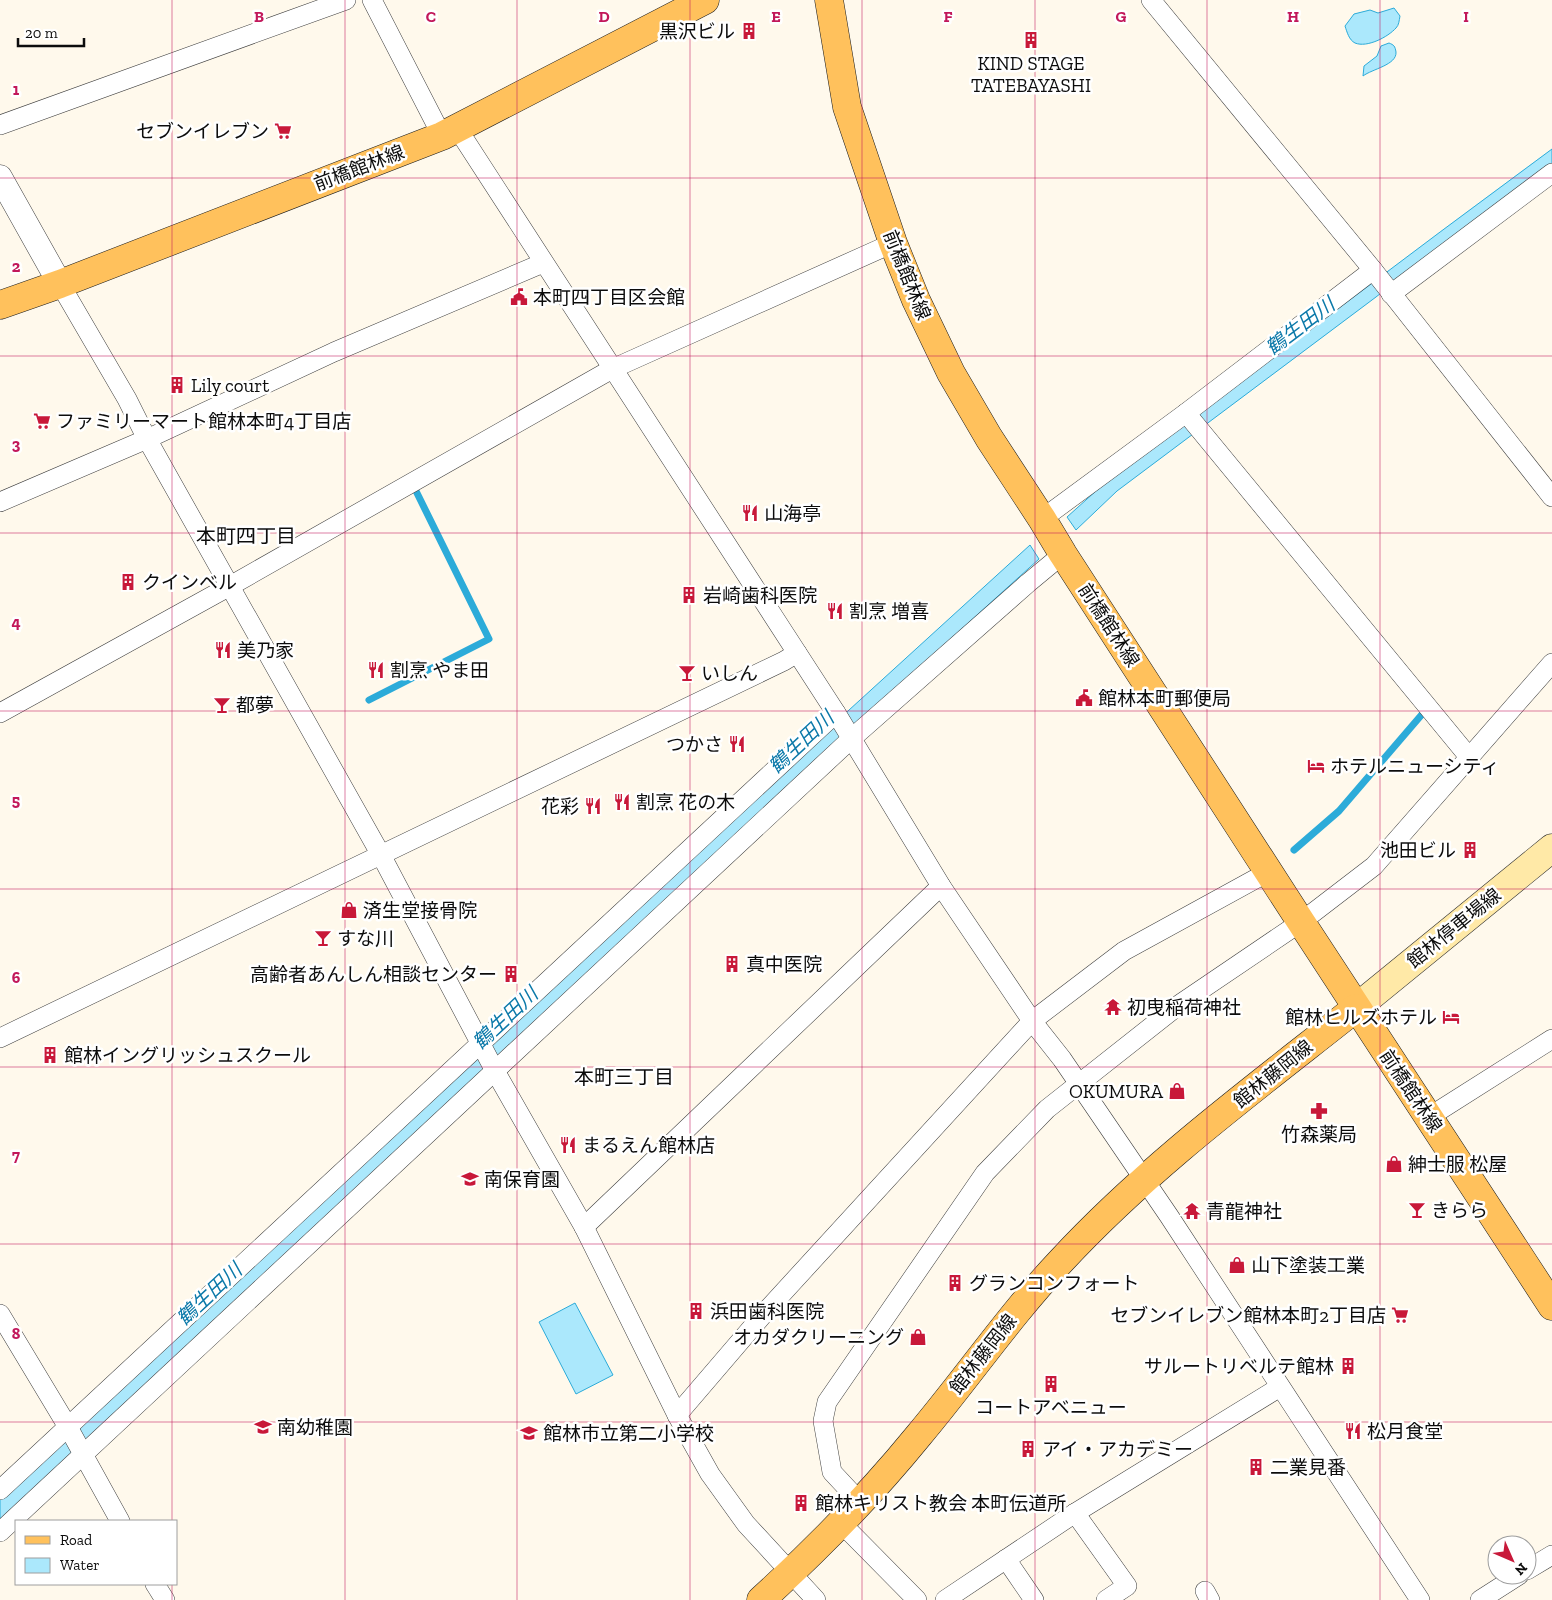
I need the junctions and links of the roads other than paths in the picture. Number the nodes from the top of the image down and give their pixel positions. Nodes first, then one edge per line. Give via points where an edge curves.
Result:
1 (346, 0) edge
2 (372, 0) edge
3 (705, 0) edge
4 (829, 0) edge
5 (1151, 0) edge
6 (0, 125) edge
7 (449, 132) junction
8 (1552, 173) edge
9 (0, 177) edge
10 (892, 243) junction
11 (543, 263) junction
12 (1382, 283) junction
13 (60, 284) junction
14 (0, 305) edge
15 (612, 369) junction
16 (1193, 420) junction
17 (147, 439) junction
18 (1552, 497) edge
19 (0, 502) edge
20 (1042, 520) junction
21 (1063, 554) junction
22 (230, 586) junction
23 (796, 654) junction
24 (1552, 663) edge
25 (0, 713) edge
26 (837, 716) junction
27 (850, 738) junction
28 (1469, 757) junction
29 (1552, 848) edge
30 (381, 855) junction
31 (1268, 872) junction
32 (941, 886) junction
33 (1301, 922) junction
34 (1356, 1008) junction
35 (1032, 1021) junction
36 (0, 1038) edge
37 (1552, 1039) edge
38 (481, 1045) junction
39 (493, 1068) junction
40 (1078, 1083) junction
41 (1430, 1117) junction
42 (1144, 1179) junction
43 (584, 1227) junction
44 (1552, 1306) edge
45 (0, 1314) edge
46 (1280, 1387) junction
47 (677, 1414) junction
48 (70, 1430) junction
49 (81, 1453) junction
50 (0, 1490) edge
51 (860, 1502) junction
52 (1075, 1513) junction
53 (119, 1520) edge
54 (841, 1522) junction
55 (0, 1532) edge
56 (1552, 1554) edge
57 (1006, 1559) junction
58 (1537, 1564) edge
59 (791, 1572) junction
60 (156, 1585) edge
61 (1503, 1585) edge
62 (165, 1600) edge
63 (761, 1600) edge
64 (816, 1600) edge
65 (918, 1600) edge
66 (945, 1600) edge
67 (1034, 1600) edge
68 (1106, 1600) edge
69 (1420, 1600) edge
70 (1480, 1600) edge

1 - 6 street
2 - 7 street
3 - 7 main road, 前橋館林線
4 - 10 main road, 前橋館林線 via 847,107
5 - 12 street
7 - 11 street
7 - 13 main road, 前橋館林線
8 - 12 street
9 - 13 street
10 - 15 street
10 - 20 main road, 前橋館林線 via 951,373
11 - 15 street
11 - 17 street via 334,352
12 - 16 street
12 - 18 street
13 - 14 main road, 前橋館林線
13 - 17 street
15 - 22 street
15 - 23 street
16 - 20 street
16 - 28 street
17 - 19 street
17 - 22 street
20 - 21 main road, 前橋館林線
21 - 27 street
21 - 31 main road, 前橋館林線
22 - 25 street
22 - 30 street
23 - 26 street
23 - 30 street
24 - 28 street
26 - 27 street
26 - 38 street
27 - 32 street
27 - 39 street
28 - 33 street via 1374,866
29 - 34 main road, 館林停車場線
30 - 36 street
30 - 38 street
31 - 33 main road, 前橋館林線
31 - 35 street via 1124,951
32 - 35 street
32 - 43 street
33 - 34 main road, 前橋館林線
33 - 40 street via 1180,1004
34 - 41 main road, 前橋館林線
34 - 42 main road, 館林藤岡線
35 - 40 street
35 - 47 street via 767,1310
37 - 41 street
38 - 39 street
38 - 48 street
39 - 43 street
39 - 49 street
40 - 42 street
40 - 51 street via 1047,1109 985,1172 827,1402 823,1421 832,1472
41 - 44 main road, 前橋館林線
42 - 46 street
42 - 51 main road, 館林藤岡線 via 1026,1299 919,1436
43 - 47 street
45 - 48 street
46 - 52 street
46 - 69 street
47 - 59 street via 710,1474 746,1524
48 - 49 street
48 - 50 street
49 - 53 street
49 - 55 street
51 - 54 main road, 館林藤岡線
52 - 57 street
52 - 68 street via 1127,1586
54 - 59 main road, 館林藤岡線
54 - 65 street
56 - 58 street
57 - 66 street
57 - 67 street
59 - 63 main road, 館林藤岡線
59 - 64 street
60 - 62 street
61 - 70 street

